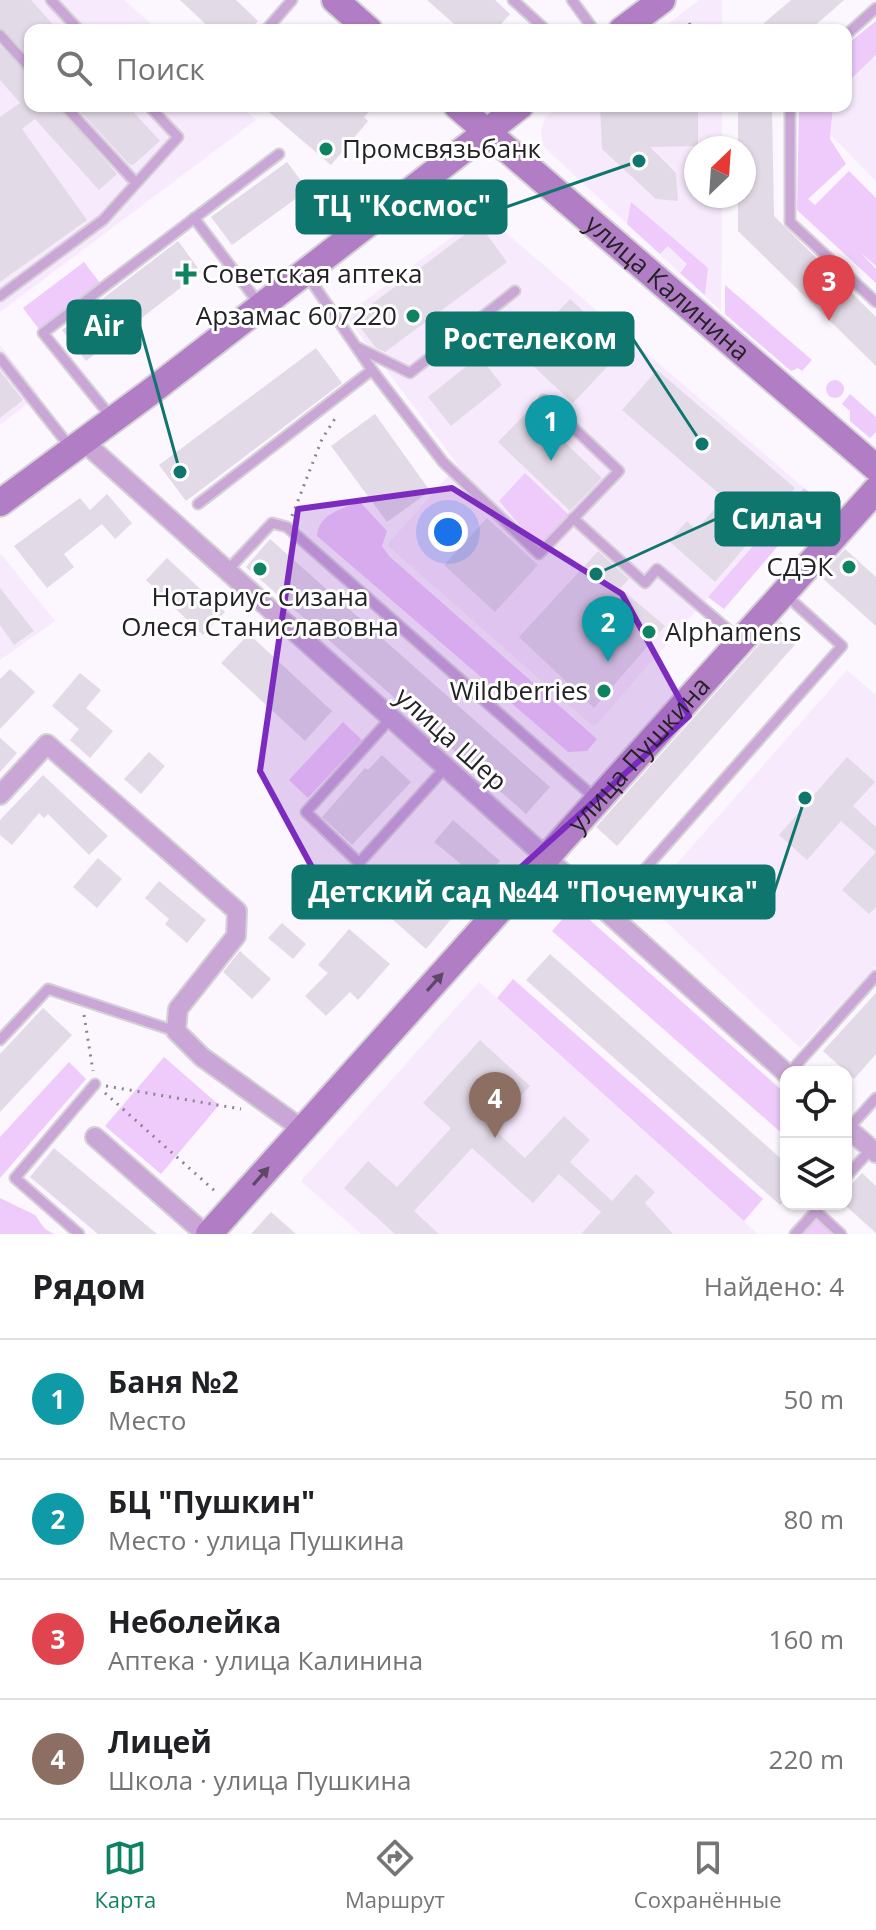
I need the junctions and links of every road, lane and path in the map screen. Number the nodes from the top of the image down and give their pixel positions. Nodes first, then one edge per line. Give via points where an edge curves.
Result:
1 (51, 0) edge
2 (292, 0) edge
3 (335, 0) edge
4 (513, 0) edge
5 (572, 0) edge
6 (662, 0) edge
7 (876, 8) edge
8 (73, 24) edge
9 (271, 24) edge
10 (362, 24) edge
11 (539, 24) edge
12 (590, 24) edge
13 (630, 24) edge
14 (852, 30) edge
15 (0, 35) edge
16 (24, 61) edge
17 (71, 112) edge
18 (155, 112) edge
19 (464, 112) edge
20 (512, 112) edge
21 (790, 112) edge
22 (487, 131) junction
23 (279, 154) dead end
24 (136, 183) junction
25 (194, 218) junction
26 (305, 272) junction
27 (515, 291) dead end
28 (0, 296) edge
29 (876, 302) edge
30 (261, 306) junction
31 (356, 346) junction
32 (0, 358) edge
33 (372, 370) junction
34 (544, 400) dead end
35 (337, 415) dead end
36 (113, 420) junction
37 (78, 446) junction
38 (876, 468) edge
39 (876, 490) edge
40 (0, 503) edge
41 (198, 504) dead end
42 (573, 518) junction
43 (287, 527) junction
44 (226, 572) junction
45 (784, 593) junction
46 (742, 641) junction
47 (390, 719) junction
48 (445, 768) junction
49 (0, 795) edge
50 (599, 801) junction
51 (546, 860) junction
52 (606, 913) junction
53 (876, 976) edge
54 (81, 999) junction
55 (176, 1031) junction
56 (0, 1040) edge
57 (780, 1066) edge
58 (794, 1066) edge
59 (95, 1084) junction
60 (876, 1098) edge
61 (244, 1110) dead end
62 (852, 1123) edge
63 (302, 1129) junction
64 (852, 1132) edge
65 (95, 1137) dead end
66 (874, 1151) edge
67 (852, 1171) edge
68 (217, 1192) dead end
69 (817, 1210) edge
70 (821, 1210) edge
71 (78, 1234) edge
72 (207, 1234) edge
73 (795, 1234) edge
74 (841, 1234) edge

1 - 8 lane
2 - 9 lane
3 - 10 street
4 - 11 lane
5 - 12 lane
6 - 13 street
7 - 14 lane
15 - 16 lane
17 - 24 lane
18 - 24 lane via 178,137
19 - 22 street, улица Калинина
20 - 22 street
21 - 29 lane via 790,222
22 - 26 street
22 - 38 street, улица Калинина
23 - 25 lane
24 - 28 lane via 103,220
25 - 30 lane
25 - 36 lane via 43,333
26 - 30 street
26 - 31 lane
27 - 31 lane via 410,373
30 - 36 street
31 - 33 lane
32 - 37 lane
33 - 41 lane
33 - 42 lane via 443,462 539,554
34 - 42 lane via 619,471
35 - 43 path
36 - 37 street
37 - 40 street
37 - 44 street, улица Шер
39 - 45 street, улица Пушкина
42 - 46 lane via 645,583 657,569
43 - 44 lane via 272,523
43 - 50 lane
44 - 47 street, улица Шер
45 - 46 street, улица Пушкина
45 - 52 lane via 842,646
46 - 50 street, улица Пушкина
47 - 48 street, улица Шер
47 - 48 lane via 306,812 359,863
48 - 51 street, улица Шер
49 - 55 street via 47,744 237,911 236,936 178,1009
50 - 51 street, улица Пушкина
51 - 52 street, улица Шер
63 -> 51 street, улица Пушкина
52 - 57 street, улица Шер
53 - 58 lane
54 - 55 lane
54 - 56 lane via 48,989
54 - 59 path
55 - 63 street via 202,1057
59 - 61 path
59 - 68 path
59 - 71 lane via 15,1178
60 - 62 lane
72 -> 63 street, улица Пушкина
64 - 66 street
65 - 72 street
66 - 67 lane
69 - 73 lane
70 - 74 lane

